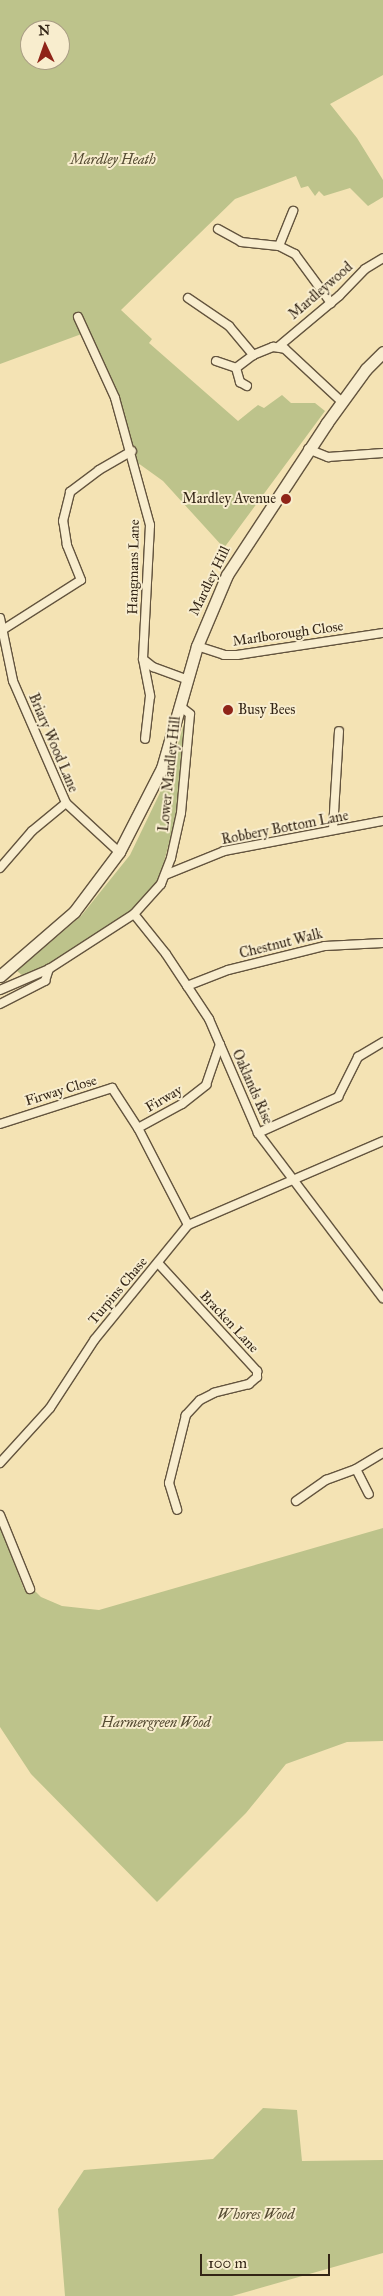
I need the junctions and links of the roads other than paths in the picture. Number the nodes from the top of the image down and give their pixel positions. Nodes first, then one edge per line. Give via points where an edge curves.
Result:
1 (293, 211) dead end
2 (218, 229) dead end
3 (279, 246) junction
4 (383, 258) edge
5 (188, 298) dead end
6 (331, 303) junction
7 (78, 317) dead end
8 (278, 347) junction
9 (383, 352) edge
10 (252, 355) junction
11 (216, 361) dead end
12 (236, 368) junction
13 (247, 386) dead end
14 (342, 402) junction
15 (308, 449) junction
16 (132, 451) junction
17 (383, 453) edge
18 (0, 618) edge
19 (4, 629) junction
20 (383, 633) edge
21 (197, 646) junction
22 (144, 659) junction
23 (188, 680) junction
24 (181, 707) junction
25 (338, 731) dead end
26 (145, 739) dead end
27 (66, 804) junction
28 (383, 821) edge
29 (333, 829) junction
30 (119, 852) junction
31 (0, 868) edge
32 (165, 875) junction
33 (134, 914) junction
34 (383, 943) edge
35 (49, 968) junction
36 (3, 974) edge
37 (16, 982) junction
38 (187, 986) junction
39 (0, 990) edge
40 (0, 1004) edge
41 (383, 1042) edge
42 (220, 1044) junction
43 (0, 1124) edge
44 (138, 1128) junction
45 (258, 1133) junction
46 (383, 1141) edge
47 (292, 1180) junction
48 (188, 1225) junction
49 (158, 1263) junction
50 (383, 1281) edge
51 (375, 1286) junction
52 (383, 1298) edge
53 (383, 1453) edge
54 (0, 1463) edge
55 (356, 1469) junction
56 (369, 1494) dead end
57 (296, 1501) dead end
58 (177, 1510) dead end
59 (0, 1515) edge
60 (30, 1590) dead end

1 - 3 street
2 - 3 street via 241,242
3 - 6 street via 302,261
4 - 6 street, Mardleywood via 366,269
5 - 10 street via 230,326
6 - 8 street, Mardleywood
7 - 16 street, Hangmans Lane via 115,398
8 - 10 street, Mardleywood
8 - 14 street via 285,348
9 - 14 main road, Mardley Hill
10 - 12 street, Mardleywood
11 - 12 street
12 - 13 street via 240,382
14 - 15 main road, Mardley Hill
15 - 17 street via 328,456
15 - 21 main road, Mardley Hill via 227,575
16 - 19 street via 70,492 63,522 67,545 81,580
16 - 22 street, Hangmans Lane via 150,525
18 - 19 street, Briary Wood Lane
19 - 27 street, Briary Wood Lane via 13,681
20 - 21 street, Marlborough Close via 237,655 224,655
21 - 23 main road, Mardley Hill
22 - 23 street via 153,667
22 - 26 street, Hangmans Lane via 150,696
23 - 24 main road, Mardley Hill
24 - 30 main road, Mardley Hill via 162,768
24 - 32 street, Lower Mardley Hill via 190,714 189,732 181,813
25 - 29 street
27 - 30 street, Briary Wood Lane
27 - 31 street via 32,831
28 - 29 street, Robbery Bottom Lane
29 - 32 street, Robbery Bottom Lane via 224,851
30 - 36 main road, Mardley Hill via 74,912
32 - 33 street, Lower Mardley Hill via 152,897
33 - 35 street, Lower Mardley Hill
33 - 38 street, Oaklands Rise
34 - 38 street, Chestnut Walk via 325,946 228,970
35 - 37 street, Lower Mardley Hill
35 - 40 street, Lower Mardley Hill via 45,982
36 - 37 street
37 - 39 street, Lower Mardley Hill
38 - 42 street, Oaklands Rise
41 - 45 street via 358,1058 338,1097
42 - 44 street, Firway via 206,1085 182,1104
42 - 45 street, Oaklands Rise
43 - 44 street, Firway Close via 112,1088
44 - 48 street, Firway
45 - 47 street, Oaklands Rise
46 - 47 street, Turpins Chase
47 - 48 street, Turpins Chase
47 - 51 street, Oaklands Rise
48 - 49 street, Turpins Chase
49 - 54 street, Turpins Chase via 95,1339 50,1408
49 - 58 street, Bracken Lane via 257,1371 257,1377 249,1384 214,1393 200,1400 186,1415 169,1483
50 - 51 street
51 - 52 street, Oaklands Rise
53 - 55 street
55 - 56 street
55 - 57 street via 326,1480
59 - 60 street

